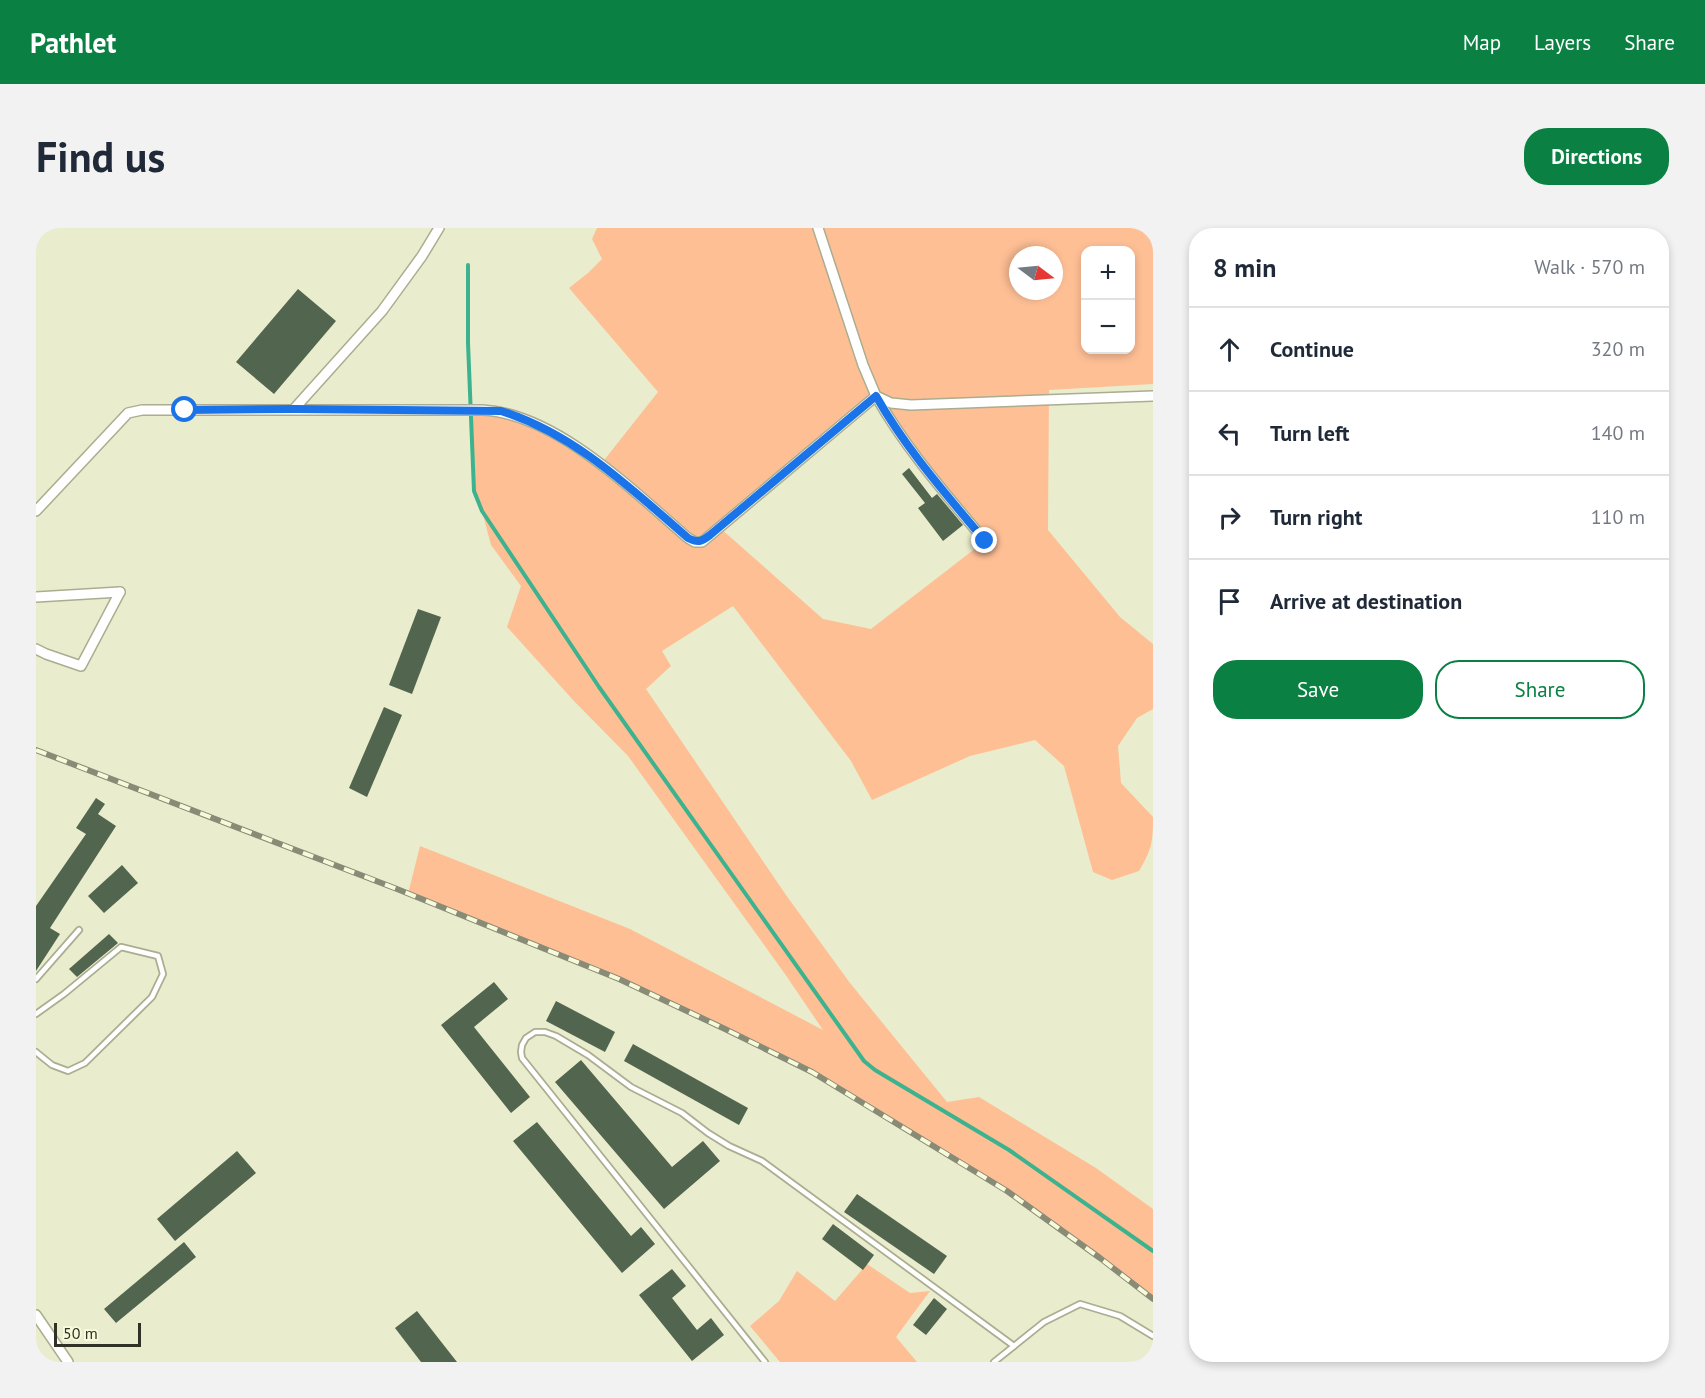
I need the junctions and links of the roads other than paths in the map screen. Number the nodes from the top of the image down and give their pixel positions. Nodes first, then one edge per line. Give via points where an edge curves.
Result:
1 (439, 228) edge
2 (818, 228) edge
3 (876, 396) junction
4 (1153, 396) edge
5 (294, 409) junction
6 (36, 511) edge
7 (985, 541) dead end
8 (36, 597) edge
9 (36, 648) edge
10 (79, 930) dead end
11 (36, 979) edge
12 (36, 1014) edge
13 (36, 1052) edge
14 (36, 1316) edge
15 (1153, 1336) edge
16 (1014, 1346) junction
17 (66, 1361) edge
18 (765, 1362) edge
19 (994, 1362) edge

1 - 5 street via 382,311
2 - 3 street
3 - 4 street via 891,403 911,405
3 - 5 street via 702,542 688,538 582,450 517,416 483,410
3 - 7 street via 917,460
5 - 6 street via 128,413
8 - 9 street via 120,592 81,666
10 - 11 lane
12 - 13 lane via 121,947 158,956 163,974 152,997 85,1064 68,1071 52,1065
14 - 17 street
15 - 16 lane via 1120,1316 1080,1304 1044,1322
16 - 18 lane via 762,1161 729,1146 682,1113 631,1087 556,1036 535,1032 526,1038 522,1058
16 - 19 lane

